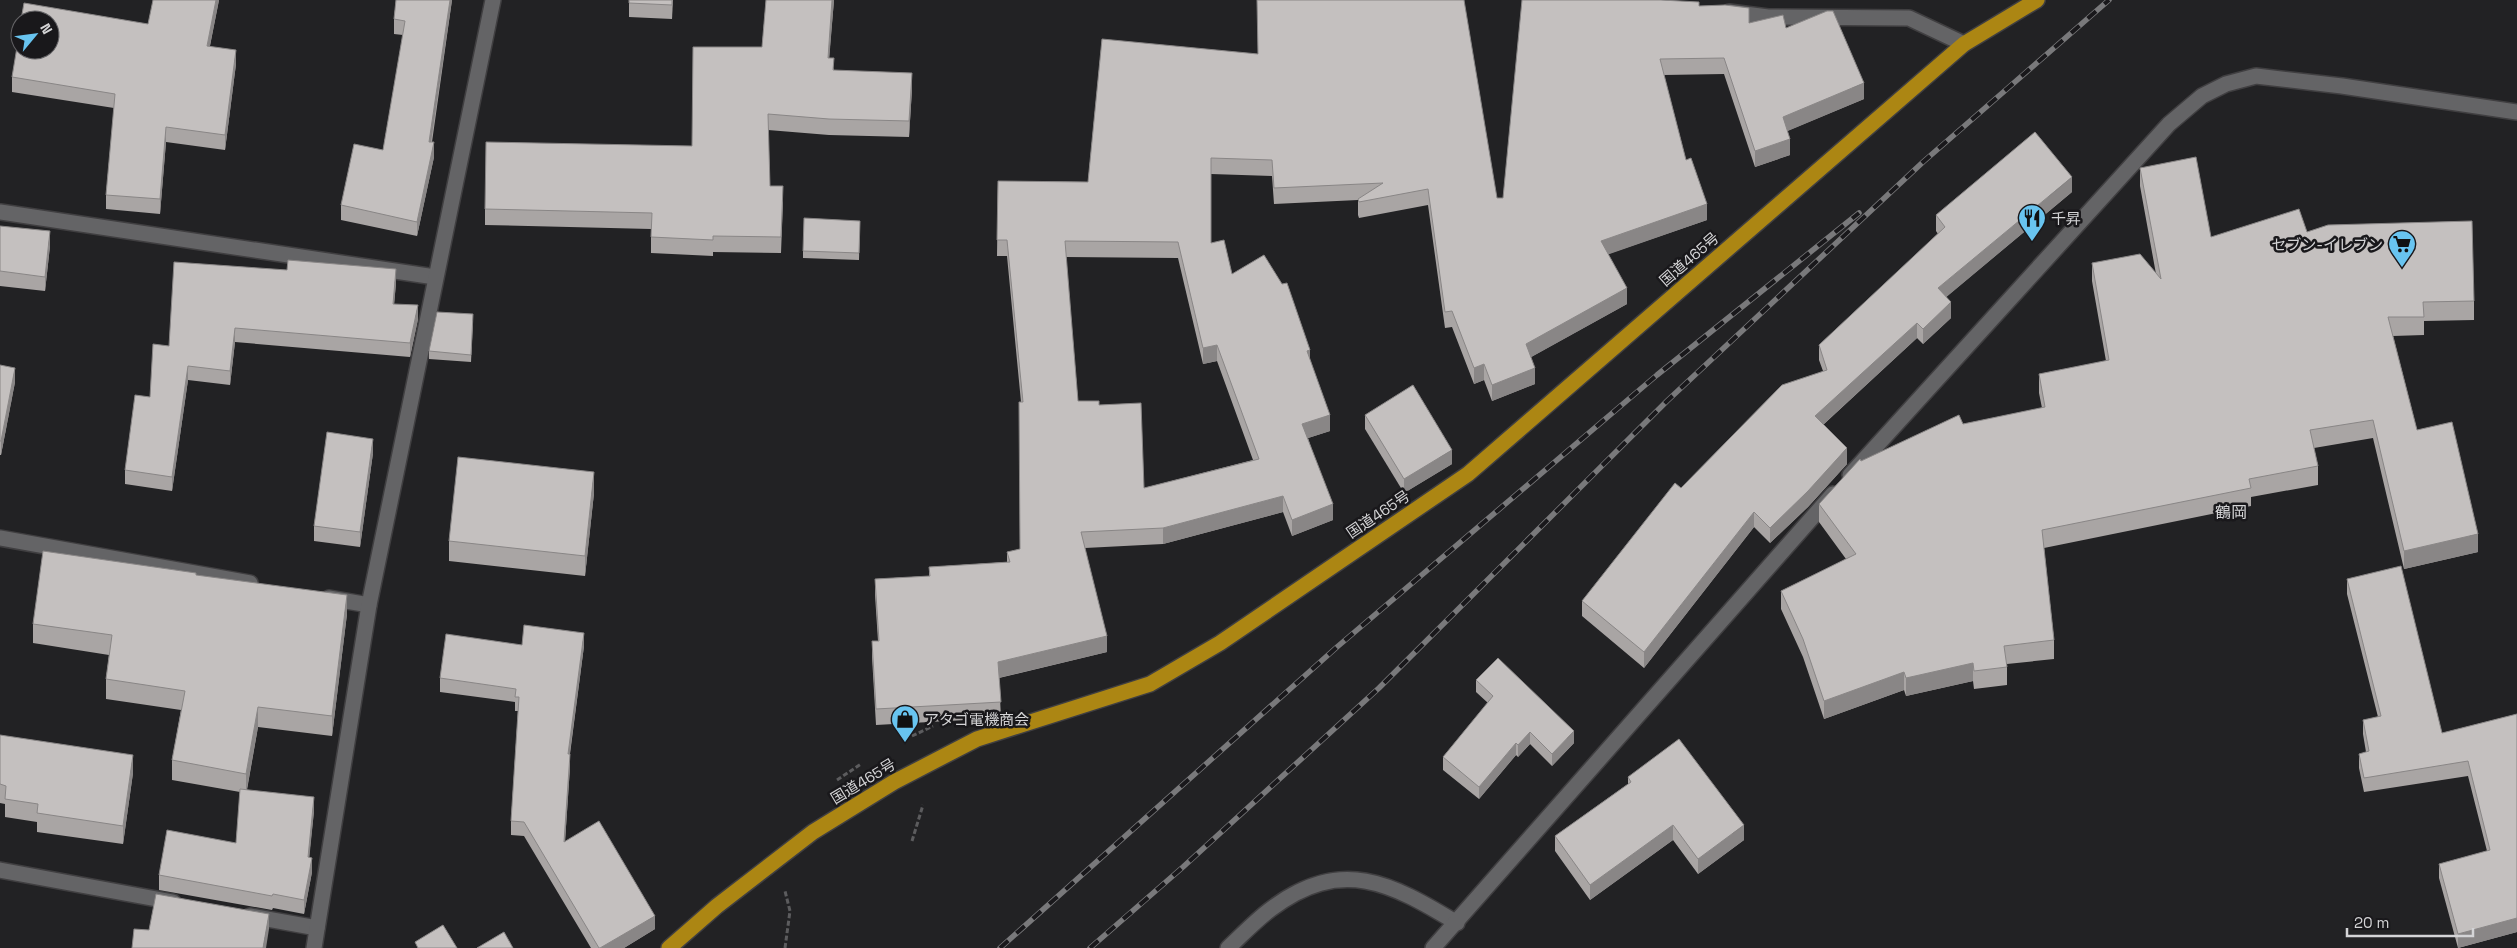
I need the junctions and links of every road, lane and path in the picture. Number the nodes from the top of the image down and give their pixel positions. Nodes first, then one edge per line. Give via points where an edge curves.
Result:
1 (493, 0) edge
2 (2037, 0) edge
3 (1710, 10) edge
4 (1964, 44) junction
5 (2517, 112) edge
6 (0, 212) edge
7 (435, 277) junction
8 (0, 538) edge
9 (262, 586) edge
10 (311, 594) edge
11 (369, 605) junction
12 (937, 724) edge
13 (911, 736) dead end
14 (869, 760) dead end
15 (836, 780) dead end
16 (923, 805) dead end
17 (912, 841) dead end
18 (0, 870) edge
19 (784, 886) dead end
20 (192, 905) edge
21 (231, 912) edge
22 (1457, 923) junction
23 (317, 928) junction
24 (314, 948) edge
25 (669, 948) edge
26 (785, 948) edge
27 (1228, 948) edge
28 (1433, 948) edge

1 - 7 street
2 - 4 highway, 国道465号
3 - 4 street via 1768,17 1909,18
4 - 25 highway, 国道465号 via 1468,474 1220,643 1150,684 977,739 894,782 813,832 717,906
5 - 22 street via 2256,76 2226,84 2202,96 2170,124 1788,543
6 - 7 street
7 - 11 street
8 - 9 street
10 - 11 street
11 - 23 street
12 - 13 path
14 - 15 path
16 - 17 path
18 - 20 street
19 - 26 path via 790,911
21 - 23 street
22 - 27 street via 1411,895 1376,883 1346,878 1301,890 1270,909
22 - 28 street
23 - 24 street

